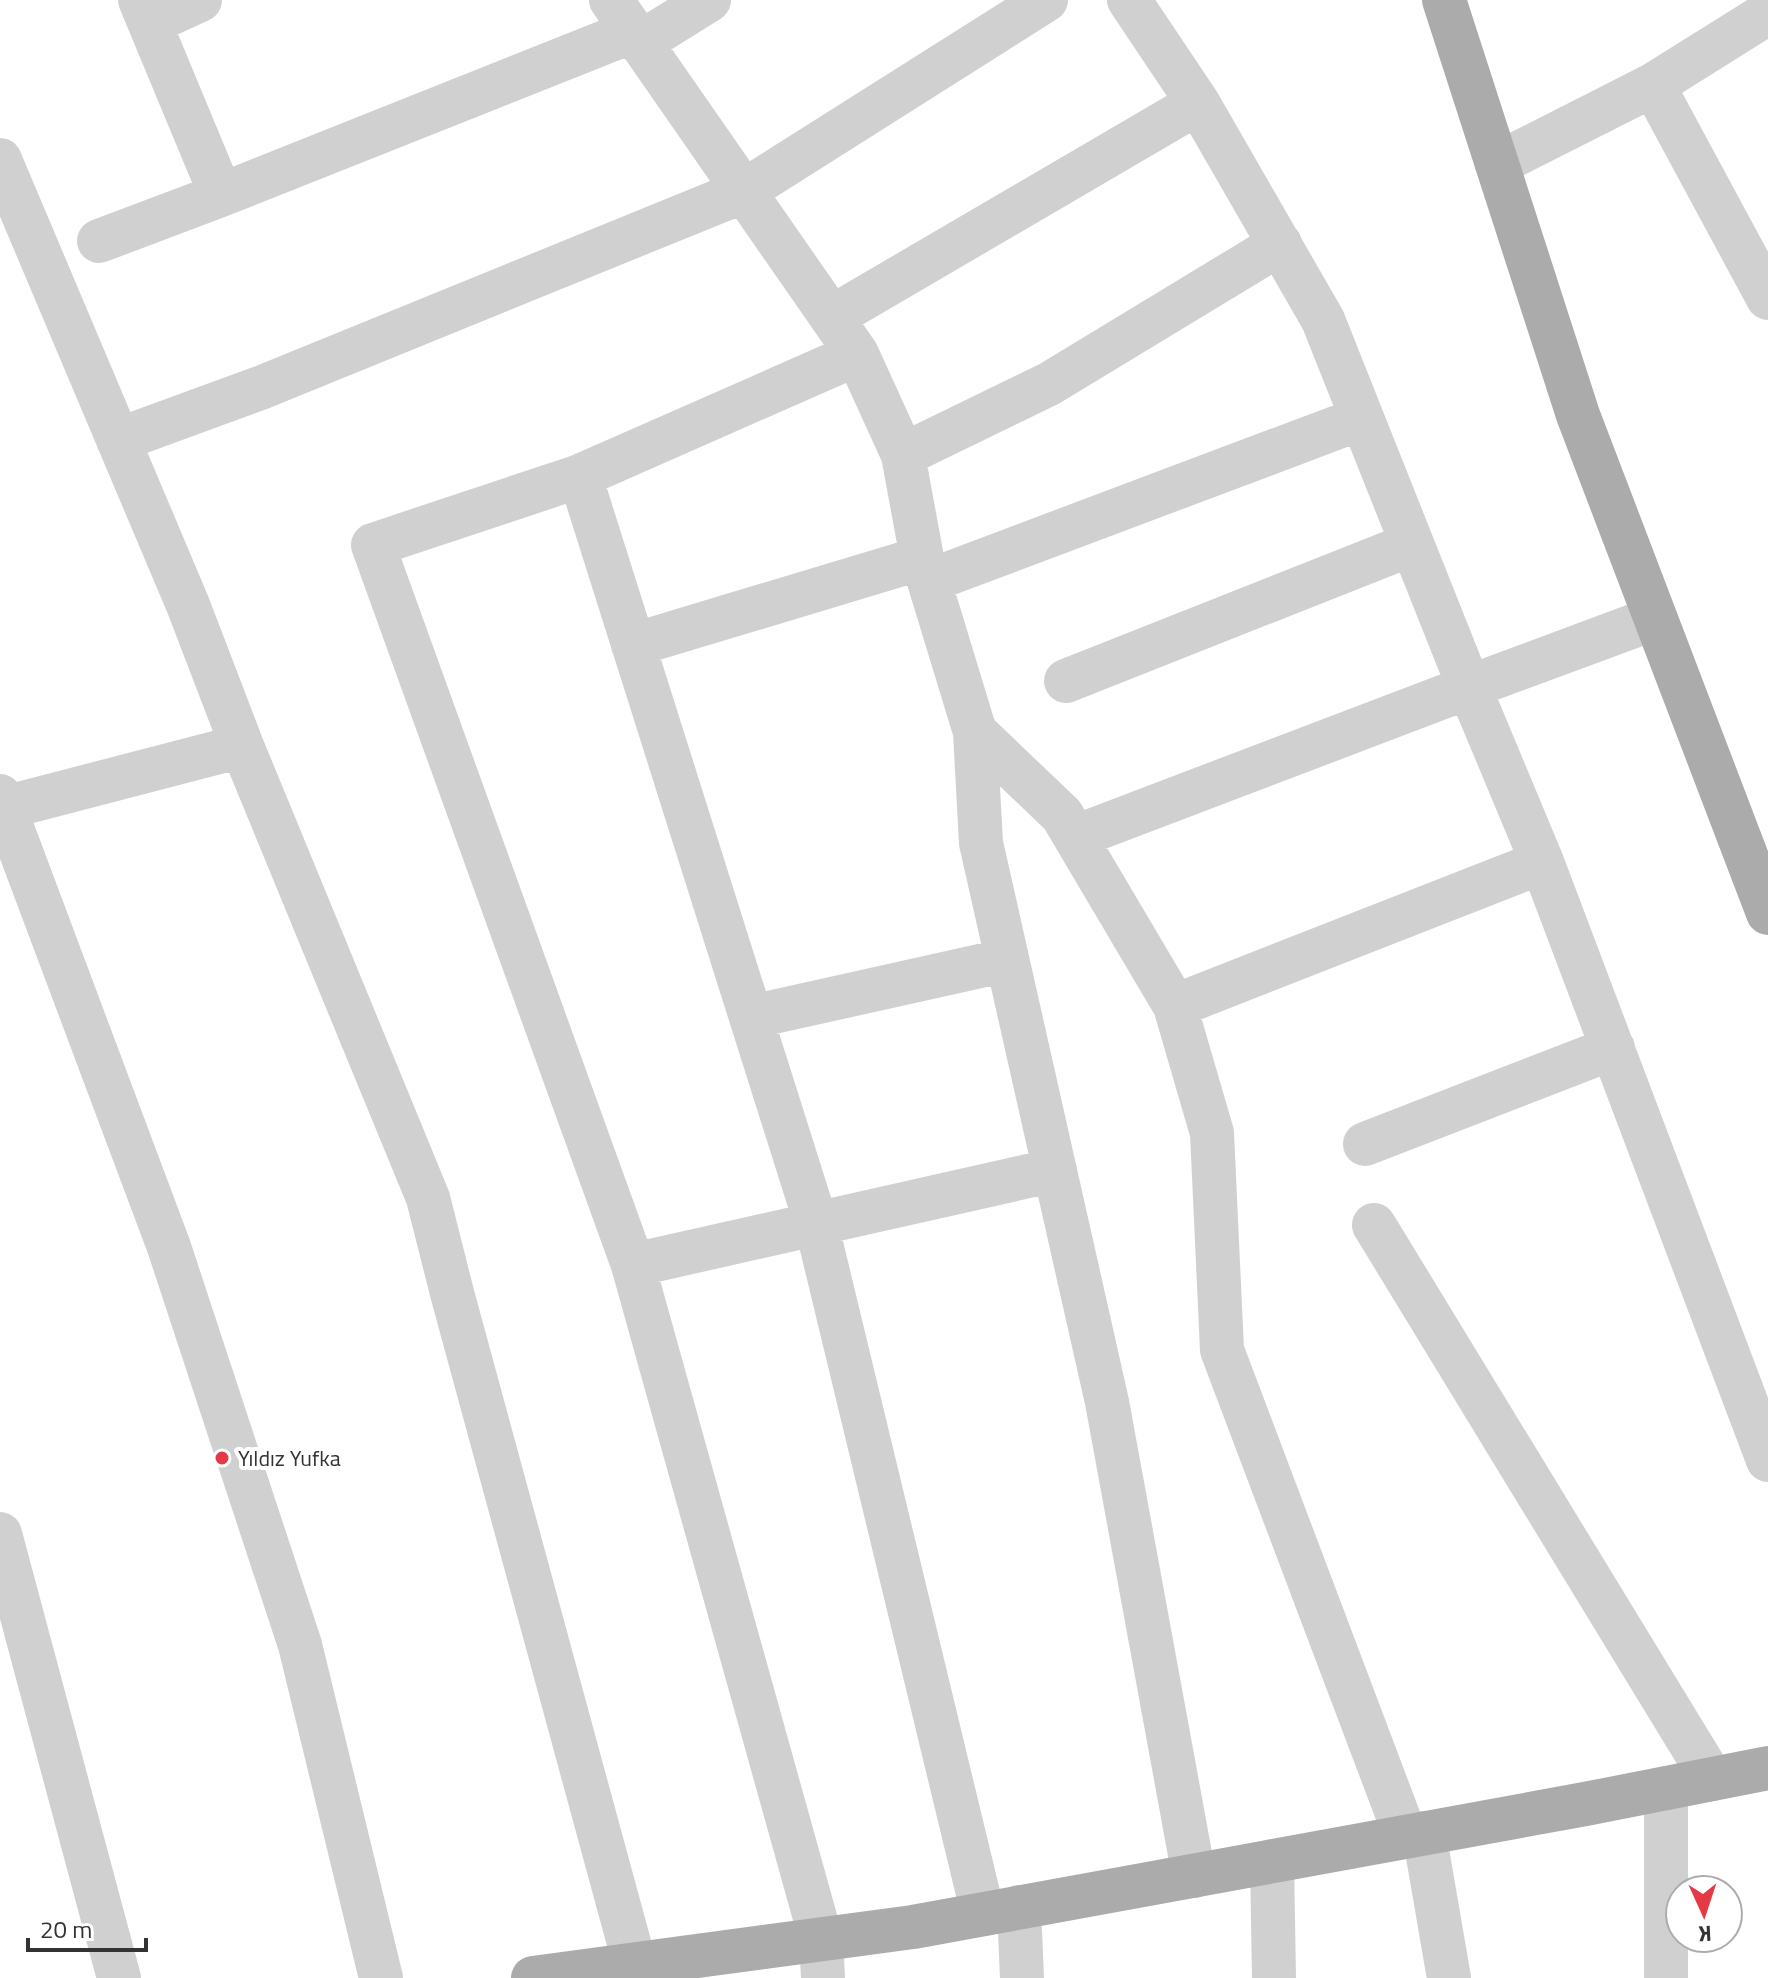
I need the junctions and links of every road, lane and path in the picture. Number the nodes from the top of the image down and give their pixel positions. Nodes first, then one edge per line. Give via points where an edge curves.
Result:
1 (200, 0) edge
2 (709, 0) edge
3 (1046, 0) edge
4 (1129, 0) edge
5 (1444, 0) edge
6 (145, 12) edge
7 (1768, 13) edge
8 (628, 25) edge
9 (1653, 85) junction
10 (1198, 103) junction
11 (0, 160) edge
12 (1497, 164) junction
13 (744, 191) junction
14 (221, 195) junction
15 (99, 241) dead end
16 (1280, 244) junction
17 (1768, 298) edge
18 (832, 317) junction
19 (857, 354) junction
20 (1362, 418) junction
21 (118, 440) junction
22 (903, 455) junction
23 (580, 476) junction
24 (1412, 544) junction
25 (925, 570) junction
26 (1655, 618) junction
27 (633, 645) junction
28 (1066, 681) dead end
29 (1469, 687) junction
30 (975, 732) junction
31 (242, 746) junction
32 (2, 804) edge
33 (1075, 837) junction
34 (1542, 862) junction
35 (1768, 913) edge
36 (1007, 960) junction
37 (1175, 1006) junction
38 (751, 1017) junction
39 (1613, 1048) junction
40 (1365, 1144) dead end
41 (1055, 1170) junction
42 (816, 1223) junction
43 (1374, 1225) dead end
44 (633, 1265) junction
45 (1768, 1460) edge
46 (0, 1534) edge
47 (1768, 1768) edge
48 (1712, 1779) junction
49 (1666, 1788) junction
50 (1415, 1835) junction
51 (1272, 1861) junction
52 (1194, 1876) junction
53 (1001, 1911) junction
54 (822, 1959) edge
55 (635, 1965) junction
56 (560, 1976) edge
57 (119, 1978) edge
58 (381, 1978) edge
59 (1022, 1978) edge
60 (1274, 1978) edge
61 (1449, 1978) edge
62 (1666, 1978) edge

1 - 6 street
2 - 8 street
3 - 13 street
4 - 10 street
5 - 12 main road
6 - 14 street
7 - 9 street
8 - 13 street
8 - 14 street
9 - 12 street
9 - 17 street
10 - 16 street
10 - 18 street
11 - 21 street
12 - 26 main road via 1578,415
13 - 18 street
13 - 21 street via 260,388
14 - 15 street
16 - 20 street via 1323,320
16 - 22 street via 1049,384
18 - 19 street
19 - 22 street
19 - 23 street
20 - 24 street
20 - 25 street
21 - 31 street
22 - 25 street
23 - 27 street
23 - 44 street via 373,545
24 - 28 street
24 - 29 street
25 - 27 street
25 - 30 street
26 - 29 street
26 - 35 main road
27 - 38 street
29 - 33 street
29 - 34 street
30 - 33 street via 1062,815
30 - 36 street via 981,843
31 - 32 street
31 - 55 street via 428,1198
32 - 58 street via 169,1247 300,1645
33 - 37 street
34 - 37 street
34 - 39 street
36 - 38 street
36 - 41 street
37 - 50 street via 1212,1133 1222,1350
38 - 42 street
39 - 40 street
39 - 45 street
41 - 42 street
41 - 52 street via 1107,1402
42 - 44 street
42 - 53 street
43 - 48 street
44 - 54 street
46 - 57 street
47 - 48 main road
48 - 49 main road
49 - 50 main road
49 - 62 street
50 - 51 main road
50 - 61 street
51 - 52 main road
51 - 60 street
52 - 53 main road
53 - 54 main road via 913,1927
53 - 59 street
54 - 55 main road
55 - 56 main road

